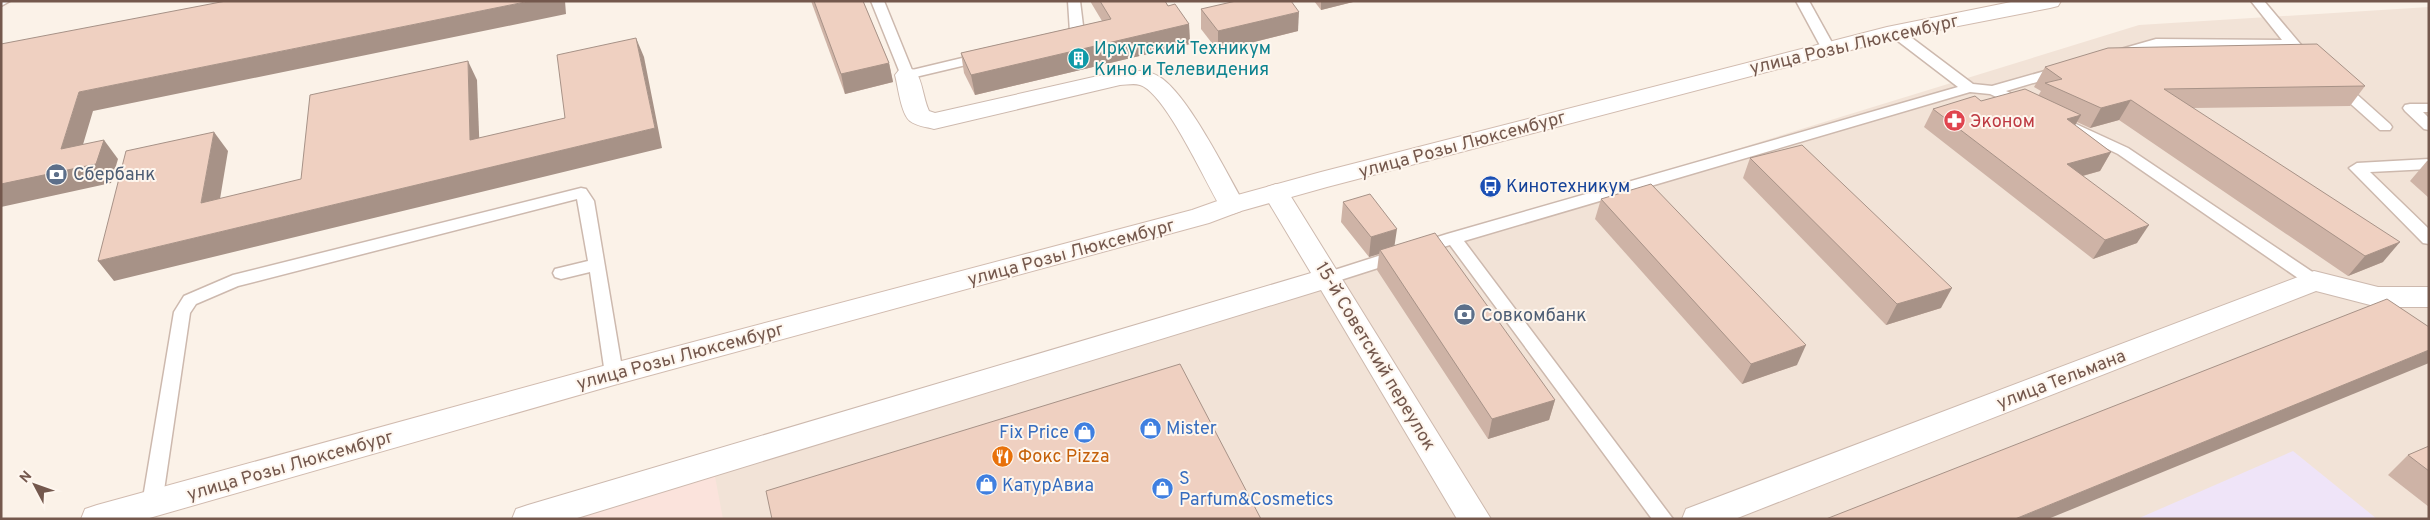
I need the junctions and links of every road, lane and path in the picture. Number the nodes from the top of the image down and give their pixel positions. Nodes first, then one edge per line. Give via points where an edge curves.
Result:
1 (877, 1) edge
2 (1074, 1) edge
3 (1802, 1) edge
4 (2050, 1) edge
5 (2257, 1) edge
6 (1895, 32) junction
7 (1048, 41) edge
8 (2292, 44) junction
9 (1828, 48) junction
10 (992, 55) edge
11 (2108, 57) edge
12 (2306, 57) edge
13 (2070, 68) edge
14 (907, 75) junction
15 (2328, 76) edge
16 (1969, 88) junction
17 (1993, 90) junction
18 (2429, 108) edge
19 (2036, 110) edge
20 (2054, 118) edge
21 (2429, 126) edge
22 (2385, 127) dead end
23 (2429, 164) edge
24 (1276, 193) junction
25 (1232, 205) junction
26 (1453, 238) junction
27 (2429, 239) edge
28 (597, 265) junction
29 (561, 273) dead end
30 (1328, 278) junction
31 (2314, 281) junction
32 (2429, 297) edge
33 (614, 374) junction
34 (152, 504) junction
35 (97, 519) edge
36 (528, 519) edge
37 (1476, 519) edge
38 (1663, 519) edge
39 (1698, 519) edge

1 - 14 lane
2 - 7 lane via 1077,34
3 - 9 lane
4 - 6 street, улица Розы Люксембург
5 - 8 lane
6 - 9 street, улица Розы Люксембург
6 - 16 lane
8 - 11 lane via 2156,43
8 - 12 lane
9 - 24 street, улица Розы Люксембург
10 - 14 lane
13 - 17 lane
14 - 25 street via 920,116 934,121 1120,78 1140,78 1151,82 1162,89 1190,131
15 - 22 lane
16 - 17 lane
16 - 26 lane
17 - 19 lane
18 - 21 lane via 2410,108
20 - 31 lane via 2123,151
23 - 27 lane via 2357,168
24 - 25 street, улица Розы Люксембург
24 - 30 street, 15-й Советский переулок
25 - 33 street, улица Розы Люксембург via 1200,217
26 - 30 lane
26 - 38 lane
28 - 29 lane
28 - 33 lane
28 - 34 lane via 586,202 581,193 233,281 190,300 182,312
30 - 36 street
30 - 37 street, 15-й Советский переулок
31 - 32 street via 2385,304
31 - 39 street, улица Тельмана
33 - 34 street, улица Розы Люксембург
34 - 35 street, улица Розы Люксембург

